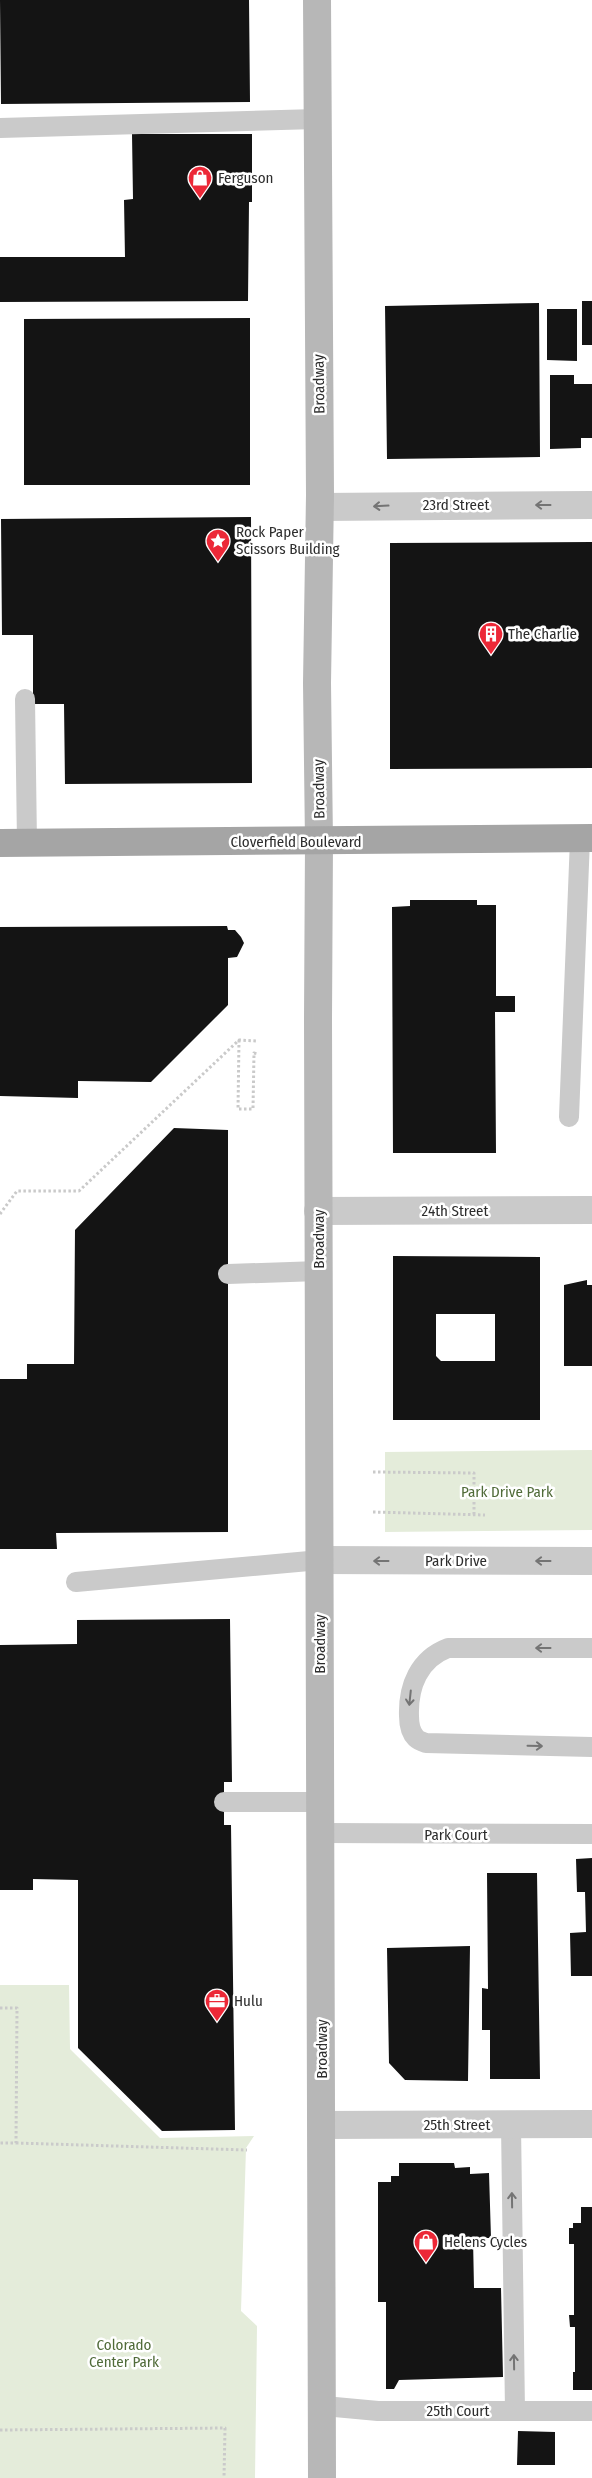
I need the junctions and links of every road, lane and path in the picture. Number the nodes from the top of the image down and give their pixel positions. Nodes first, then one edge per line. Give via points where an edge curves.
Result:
1 (317, 0) edge
2 (317, 119) junction
3 (0, 128) edge
4 (592, 505) edge
5 (320, 508) junction
6 (25, 699) dead end
7 (586, 839) edge
8 (319, 842) junction
9 (0, 843) edge
10 (27, 843) junction
11 (239, 1040) junction
12 (258, 1041) dead end
13 (258, 1054) dead end
14 (569, 1117) dead end
15 (592, 1210) edge
16 (318, 1211) junction
17 (0, 1214) edge
18 (319, 1271) junction
19 (228, 1274) dead end
20 (373, 1472) dead end
21 (373, 1512) dead end
22 (474, 1515) junction
23 (484, 1515) dead end
24 (320, 1560) junction
25 (592, 1561) edge
26 (76, 1582) dead end
27 (592, 1648) edge
28 (592, 1748) edge
29 (224, 1802) dead end
30 (320, 1802) junction
31 (320, 1834) junction
32 (592, 1834) edge
33 (0, 2008) edge
34 (592, 2124) edge
35 (323, 2125) junction
36 (510, 2125) junction
37 (0, 2143) edge
38 (16, 2143) junction
39 (247, 2150) dead end
40 (324, 2406) junction
41 (514, 2411) junction
42 (592, 2411) edge
43 (0, 2430) edge
44 (224, 2478) edge
45 (322, 2478) edge

1 - 2 street, Broadway
2 - 3 lane
2 - 5 street, Broadway
4 -> 5 street, 23rd Street
5 - 8 street, Broadway
6 - 10 lane
7 - 8 main road, Cloverfield Boulevard
7 - 14 lane
8 - 10 main road, Cloverfield Boulevard
8 - 16 street, Broadway
9 - 10 main road, Cloverfield Boulevard
11 - 12 path
11 - 13 path via 238,1108 253,1109 254,1053
11 - 17 path via 79,1192 17,1191
15 - 16 street, 24th Street
16 - 18 street, Broadway
18 - 19 lane
18 - 24 street, Broadway
20 - 22 path via 474,1473
21 - 22 path
22 - 23 path
25 -> 24 street, Park Drive
24 - 26 lane
24 - 30 street, Broadway
27 -> 28 lane via 448,1648 437,1652 422,1666 411,1687 409,1704 409,1727 416,1738 426,1743
29 - 30 lane
30 - 31 street, Broadway
31 - 32 lane, Park Court
31 - 35 street, Broadway
33 - 38 path via 17,2008
34 - 36 street, 25th Street
35 - 36 street, 25th Street
35 - 40 street, Broadway
41 -> 36 lane
37 - 38 path
38 - 39 path
40 - 41 lane, 25th Court via 378,2411
40 - 45 street, Broadway
41 - 42 lane, 25th Court
43 - 44 path via 225,2428

